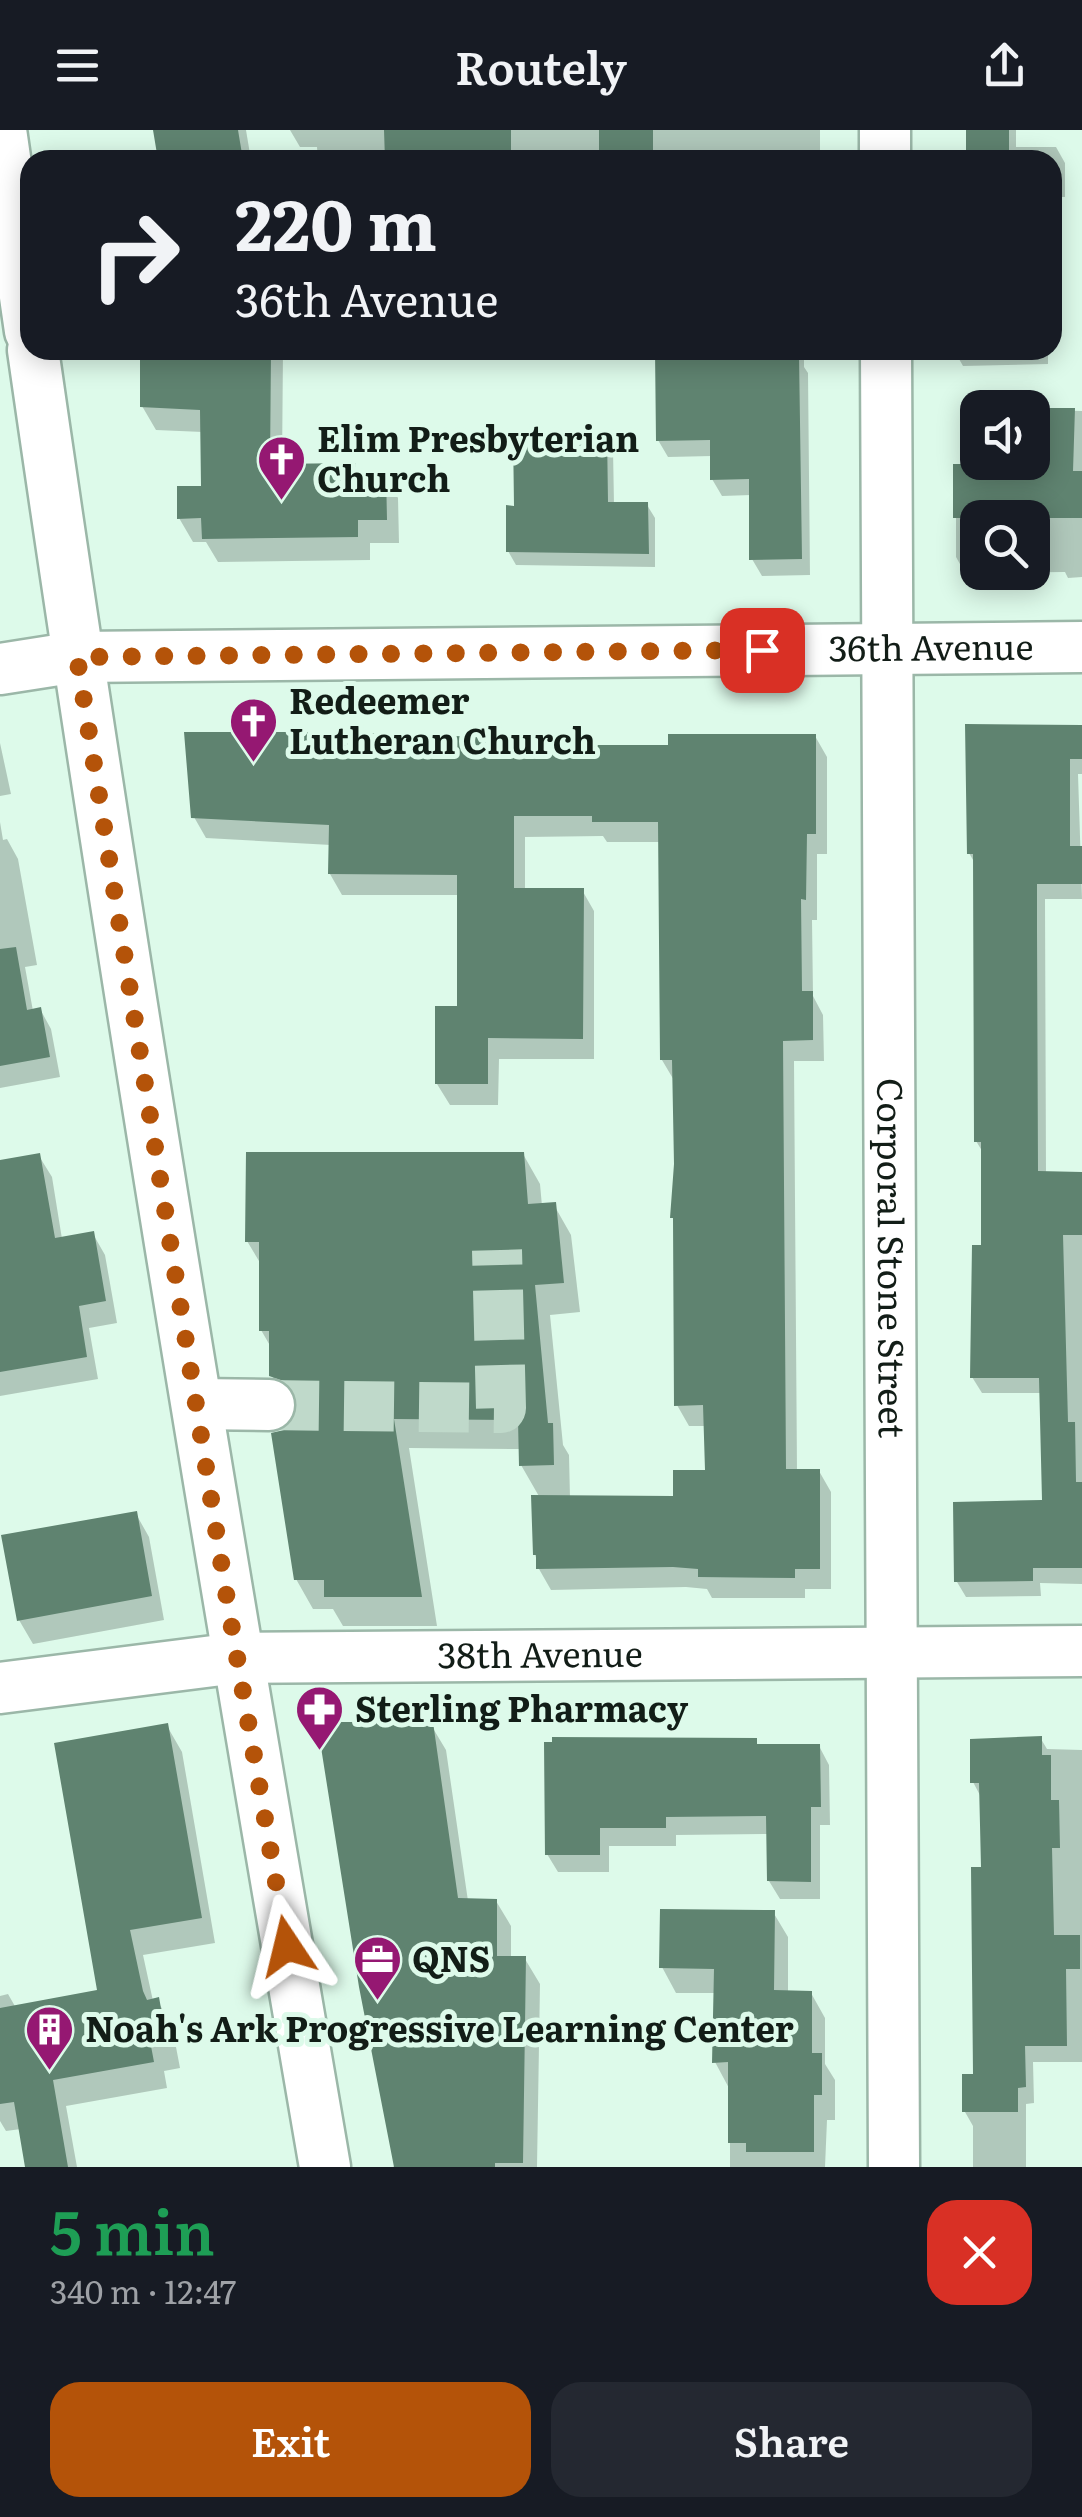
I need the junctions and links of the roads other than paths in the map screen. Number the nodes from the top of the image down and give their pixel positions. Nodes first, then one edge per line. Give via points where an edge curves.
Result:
1 (1, 130) edge
2 (6, 197) edge
3 (20, 275) edge
4 (34, 360) edge
5 (886, 360) edge
6 (1082, 648) edge
7 (888, 649) junction
8 (77, 657) junction
9 (0, 669) edge
10 (196, 1404) junction
11 (269, 1405) tunnel mouth
12 (1082, 1651) edge
13 (890, 1652) junction
14 (237, 1658) junction
15 (0, 1688) edge
16 (325, 2167) edge
17 (894, 2167) edge

1 - 2 street
2 - 3 street
4 - 8 street
5 - 7 street, Corporal Stone Street
6 - 7 street, 36th Avenue
7 - 8 street, 36th Avenue
7 - 13 street, Corporal Stone Street
8 - 9 street, 36th Avenue
8 - 10 street
10 - 11 street
10 - 14 street
12 - 13 street, 38th Avenue
13 - 14 street, 38th Avenue
13 - 17 street, Corporal Stone Street
14 - 15 street, 38th Avenue
14 - 16 street

